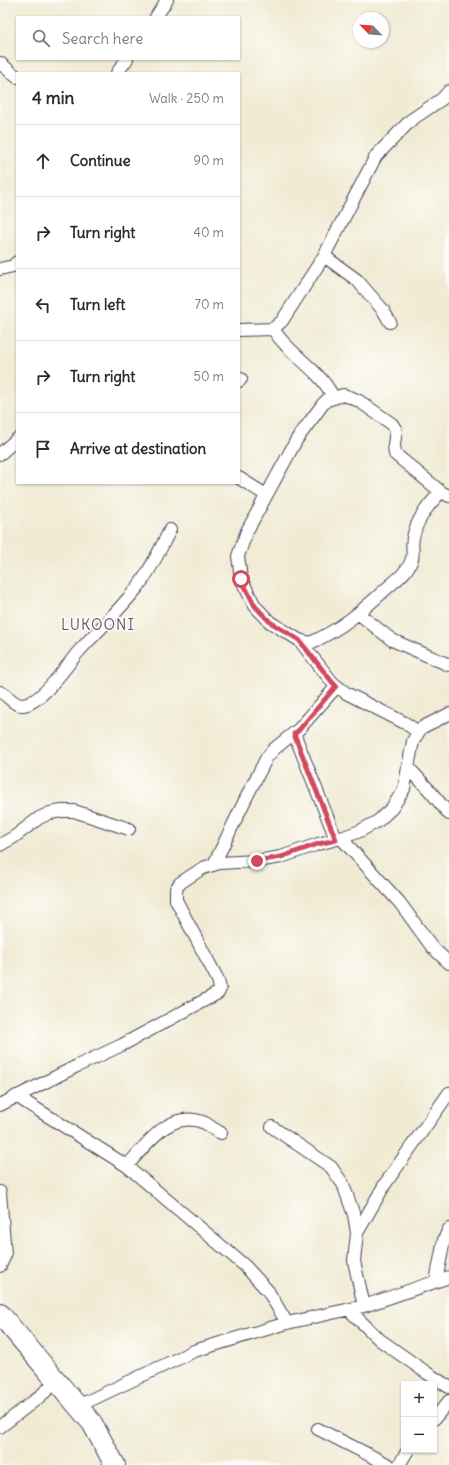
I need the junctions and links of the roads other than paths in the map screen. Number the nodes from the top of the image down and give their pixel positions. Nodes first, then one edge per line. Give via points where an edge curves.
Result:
1 (167, 0) edge
2 (157, 16) edge
3 (126, 60) edge
4 (0, 63) edge
5 (119, 72) edge
6 (16, 76) edge
7 (449, 91) edge
8 (324, 256) junction
9 (16, 263) edge
10 (0, 270) edge
11 (390, 322) dead end
12 (273, 329) junction
13 (240, 330) edge
14 (333, 397) junction
15 (16, 440) edge
16 (0, 454) edge
17 (240, 479) edge
18 (266, 494) junction
19 (445, 494) edge
20 (170, 530) dead end
21 (359, 614) junction
22 (299, 640) junction
23 (449, 665) edge
24 (336, 686) junction
25 (0, 692) edge
26 (449, 714) edge
27 (417, 731) junction
28 (294, 734) junction
29 (408, 767) junction
30 (449, 814) edge
31 (129, 829) dead end
32 (338, 839) junction
33 (0, 845) edge
34 (214, 864) junction
35 (449, 963) edge
36 (449, 1093) edge
37 (16, 1096) junction
38 (0, 1105) edge
39 (272, 1127) dead end
40 (221, 1133) dead end
41 (127, 1166) junction
42 (0, 1192) edge
43 (449, 1229) edge
44 (357, 1233) junction
45 (0, 1266) edge
46 (449, 1276) edge
47 (436, 1280) junction
48 (364, 1306) junction
49 (349, 1310) junction
50 (0, 1314) edge
51 (287, 1323) junction
52 (56, 1382) junction
53 (449, 1387) edge
54 (449, 1401) edge
55 (78, 1406) junction
56 (436, 1417) edge
57 (0, 1427) edge
58 (318, 1429) dead end
59 (406, 1453) edge
60 (115, 1465) edge
61 (389, 1465) edge
62 (399, 1465) edge

1 - 2 street
3 - 5 street
4 - 6 street
7 - 8 street via 412,120 376,156
8 - 11 street via 358,280
8 - 12 street via 282,322
9 - 10 street
12 - 13 street
12 - 14 street via 278,338 320,377
14 - 18 street via 323,404 297,439
14 - 19 street via 343,395 359,401 392,424 396,430 395,454
15 - 16 street
17 - 18 street
18 - 22 street via 247,531 238,556 241,579 255,606 270,622
19 - 21 street via 428,506 416,527 412,558 404,573
20 - 25 street via 137,587 78,652 57,680 31,703 22,705
21 - 22 street via 318,640 310,643
21 - 23 street via 392,640
22 - 24 street
24 - 27 street via 405,722
24 - 28 street
26 - 27 street
27 - 29 street via 412,741
28 - 32 street
28 - 34 street via 267,757
29 - 30 street
29 - 32 street via 404,789 392,808 378,821
31 - 33 street via 74,811 62,811 39,818 14,838
32 - 34 street via 281,857
32 - 35 street via 400,903 432,947
34 - 37 street via 180,883 175,894 218,980 218,993 122,1045
36 - 44 street via 385,1184
37 - 38 street
37 - 41 street
39 - 44 street via 330,1168 343,1184 354,1215
40 - 41 street via 198,1121 177,1121 164,1126
41 - 51 street via 245,1266 268,1291
42 - 45 street via 6,1254
43 - 47 street via 444,1240
44 - 48 street via 354,1261
46 - 47 street
47 - 48 street
48 - 49 street
49 - 51 street
49 - 53 street via 380,1340
50 - 52 main road
51 - 55 street via 194,1351
52 - 55 main road
52 - 57 street
54 - 56 street
55 - 60 main road via 92,1423
58 - 61 street
59 - 62 street

